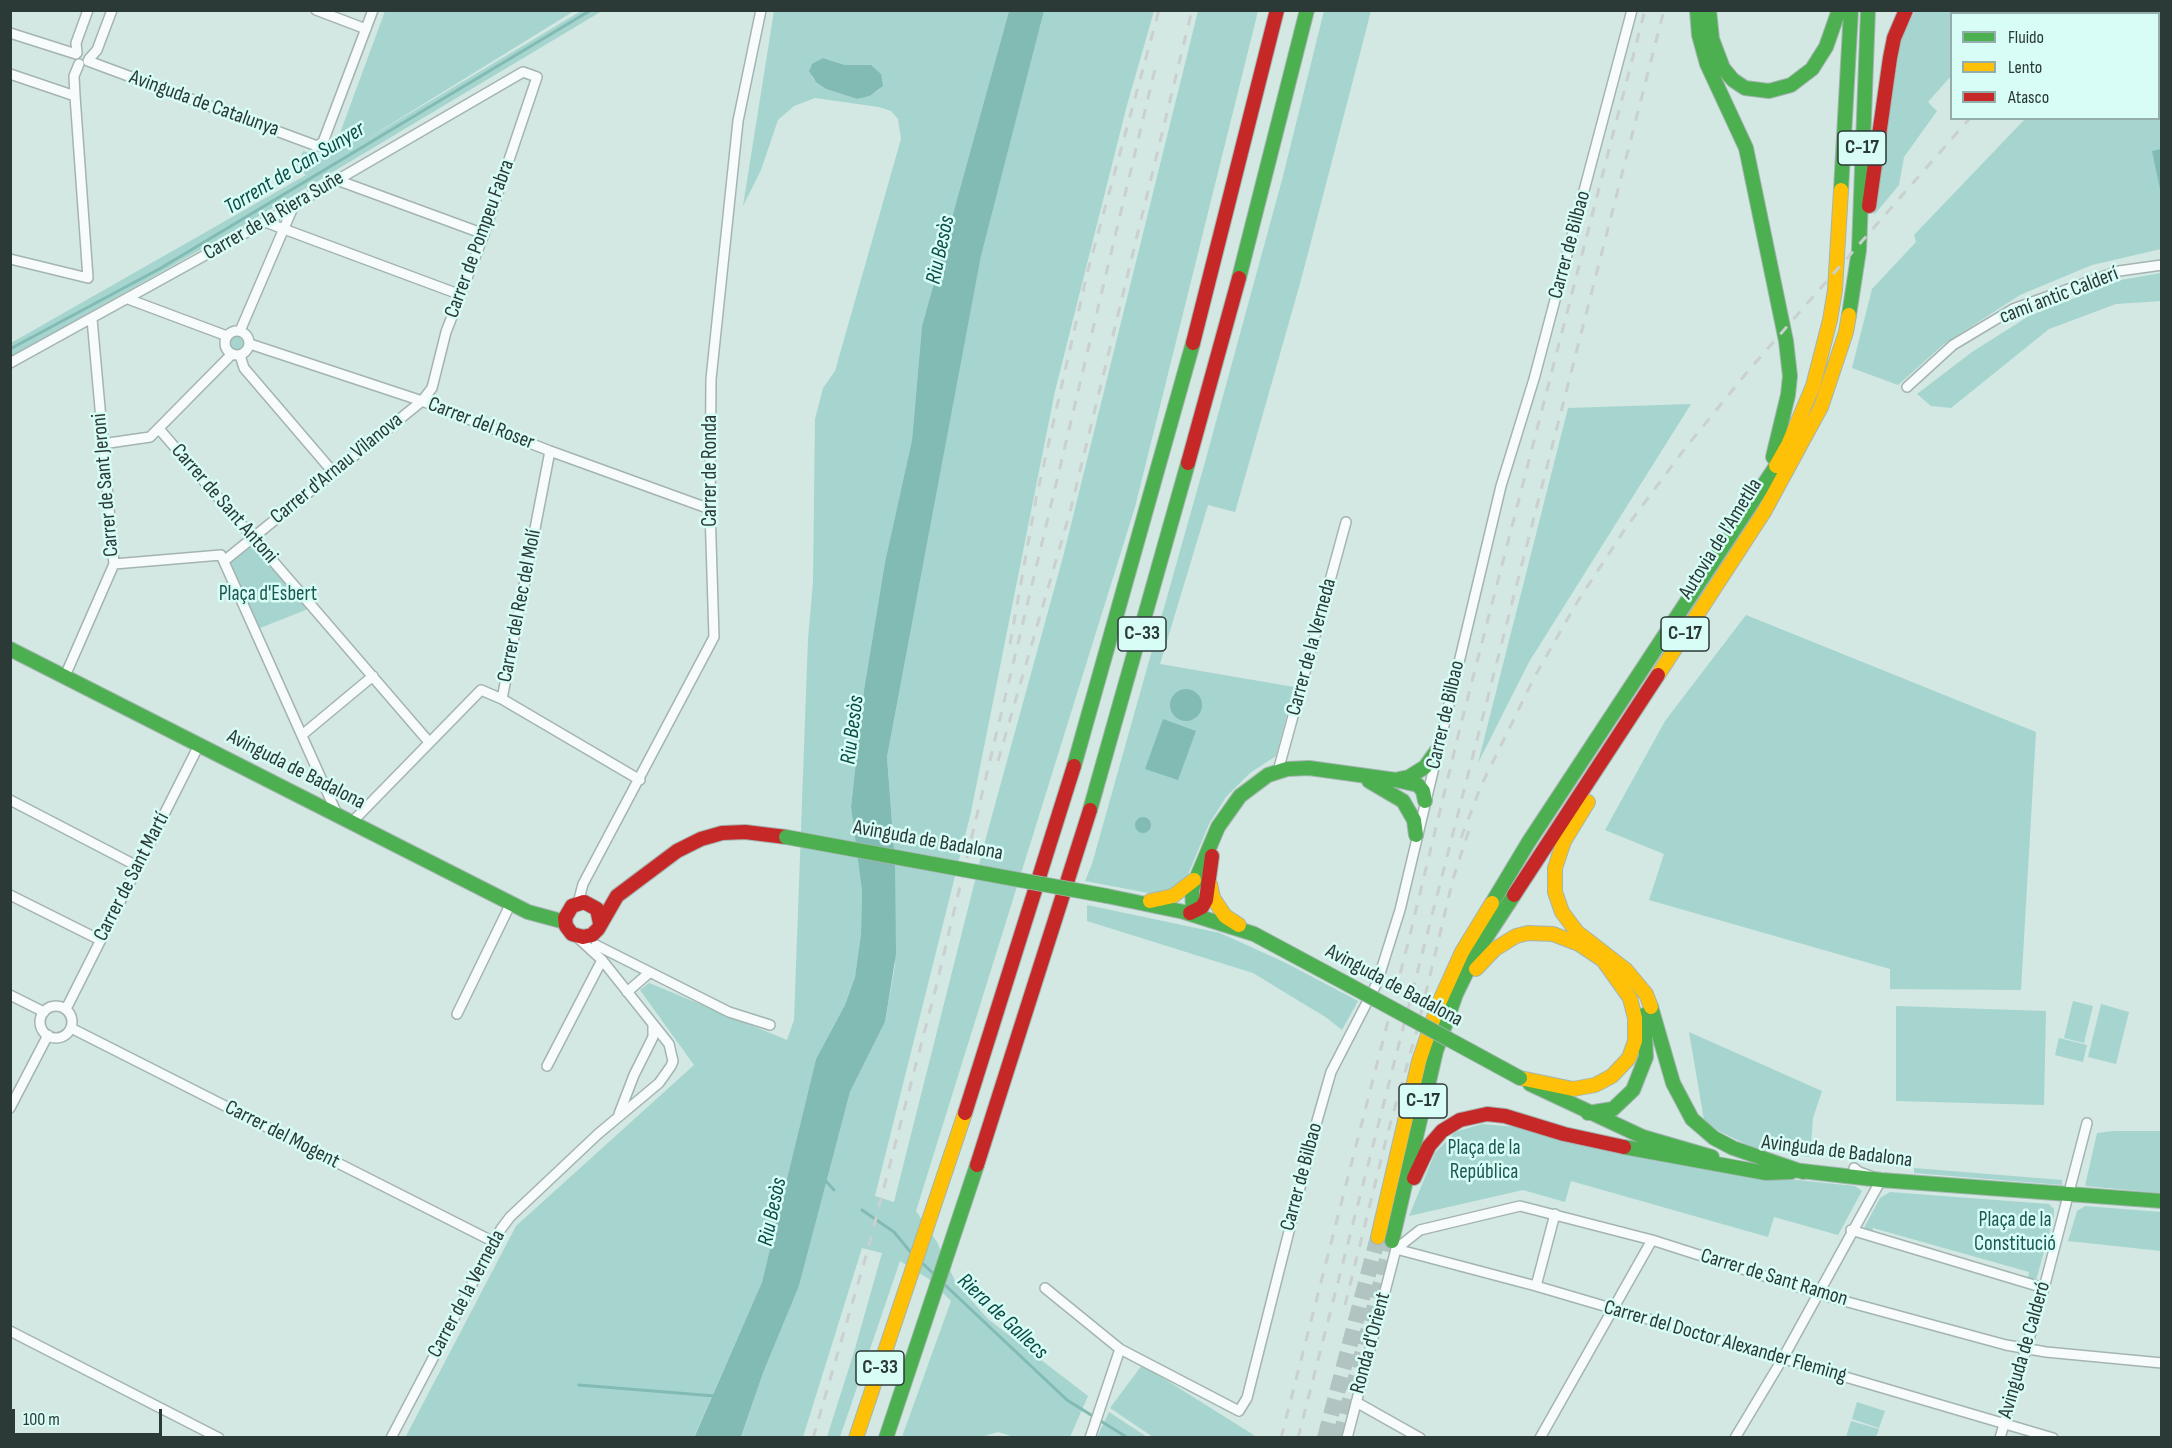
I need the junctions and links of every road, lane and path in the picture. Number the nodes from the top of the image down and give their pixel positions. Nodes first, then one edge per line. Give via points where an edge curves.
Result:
1 (88, 10) edge
2 (112, 10) edge
3 (316, 10) edge
4 (373, 10) edge
5 (761, 10) edge
6 (1277, 10) edge
7 (1307, 10) edge
8 (1632, 10) edge
9 (1697, 10) edge
10 (1709, 10) edge
11 (1839, 10) edge
12 (1851, 10) edge
13 (1868, 10) edge
14 (1906, 10) edge
15 (366, 29) junction
16 (10, 33) edge
17 (82, 58) junction
18 (10, 74) edge
19 (537, 77) joint
20 (75, 96) junction
21 (337, 180) junction
22 (294, 205) junction
23 (265, 222) junction
24 (283, 229) junction
25 (484, 234) junction
26 (1859, 250) junction
27 (10, 259) edge
28 (2162, 265) edge
29 (461, 295) junction
30 (128, 299) junction
31 (92, 319) junction
32 (240, 331) junction
33 (227, 336) junction
34 (250, 344) junction
35 (236, 355) junction
36 (10, 363) edge
37 (1907, 387) dead end
38 (422, 401) junction
39 (160, 430) junction
40 (102, 444) junction
41 (550, 451) junction
42 (333, 472) junction
43 (1765, 484) junction
44 (710, 508) junction
45 (1346, 522) dead end
46 (252, 537) junction
47 (223, 558) junction
48 (114, 564) junction
49 (1713, 592) junction
50 (10, 649) edge
51 (64, 676) junction
52 (373, 676) junction
53 (502, 699) junction
54 (302, 735) junction
55 (429, 742) junction
56 (199, 745) junction
57 (1438, 749) junction
58 (1278, 771) junction
59 (1362, 777) junction
60 (640, 780) junction
61 (1396, 780) junction
62 (1425, 795) junction
63 (1397, 796) junction
64 (10, 800) edge
65 (337, 814) junction
66 (352, 822) junction
67 (1416, 835) junction
68 (137, 866) junction
69 (1202, 880) junction
70 (10, 895) edge
71 (617, 896) junction
72 (1143, 902) junction
73 (511, 903) junction
74 (578, 903) junction
75 (592, 905) junction
76 (1195, 913) junction
77 (565, 922) junction
78 (596, 934) junction
79 (1254, 934) junction
80 (577, 937) junction
81 (100, 940) junction
82 (1608, 956) junction
83 (602, 960) junction
84 (649, 973) junction
85 (627, 992) junction
86 (1456, 994) junction
87 (10, 995) edge
88 (66, 1009) junction
89 (44, 1012) junction
90 (457, 1014) dead end
91 (653, 1025) junction
92 (770, 1025) dead end
93 (71, 1028) junction
94 (48, 1035) junction
95 (547, 1066) dead end
96 (634, 1075) junction
97 (1520, 1078) junction
98 (645, 1095) junction
99 (10, 1108) edge
100 (1588, 1113) junction
101 (618, 1117) junction
102 (2087, 1123) dead end
103 (1854, 1168) dead end
104 (1803, 1172) junction
105 (1881, 1180) junction
106 (2069, 1194) junction
107 (2162, 1201) edge
108 (1399, 1212) junction
109 (1555, 1214) junction
110 (1851, 1230) junction
111 (1378, 1237) tunnel mouth
112 (1652, 1240) junction
113 (494, 1242) junction
114 (1394, 1245) junction
115 (1536, 1286) junction
116 (1045, 1288) dead end
117 (2043, 1288) junction
118 (1819, 1292) junction
119 (1614, 1310) junction
120 (10, 1331) edge
121 (1120, 1348) junction
122 (2026, 1348) junction
123 (1783, 1358) junction
124 (2162, 1363) edge
125 (1356, 1402) junction
126 (2004, 1423) junction
127 (219, 1437) edge
128 (391, 1437) edge
129 (856, 1437) edge
130 (886, 1437) edge
131 (1090, 1437) edge
132 (1347, 1437) edge
133 (1420, 1437) edge
134 (1540, 1437) edge
135 (1735, 1437) edge
136 (2000, 1437) edge
137 (2054, 1437) edge

1 - 17 street via 76,43
2 - 17 street via 97,50
3 - 15 street
4 - 15 street
5 - 44 street, Carrer de Ronda via 738,121 711,379
6 - 129 main road, C-33 via 1192,348 1112,637 1044,864
7 - 130 main road, C-33 via 1218,359 1141,638 1055,924
8 - 57 street, Carrer de Bilbao via 1534,379 1501,486
9 - 43 main road via 1707,63 1746,148 1789,358 1786,411
10 - 11 main road via 1712,39 1722,68 1745,88 1769,91 1791,85 1812,69 1826,47
12 - 43 main road, C-17 via 1842,205 1830,320 1813,386
13 - 26 main road, Autovia de l'Ametlla / C-17
14 - 26 main road via 1892,48
15 - 17 street, Avinguda de Catalunya via 320,145
16 - 17 street, Avinguda de Catalunya
17 - 20 street via 74,76
18 - 20 street
19 - 21 street, Carrer de la Riera Suñe via 523,72
19 - 25 street, Carrer de Pompeu Fabra
20 - 27 street via 88,278
21 - 22 street, Carrer de la Riera Suñe
21 - 25 street
22 - 23 street, Carrer de la Riera Suñe
22 - 24 street
23 - 24 street
23 - 30 street, Carrer de la Riera Suñe
24 - 29 street
24 - 32 street
25 - 29 street, Carrer de Pompeu Fabra
26 - 49 main road, Autovia de l'Ametlla / C-17 via 1846,332 1821,407 1780,486
28 - 37 street, camí antic Calderí via 2119,271 2013,309 1953,345
29 - 38 street, Carrer de Pompeu Fabra via 432,388
30 - 31 street, Carrer de la Riera Suñe
30 - 33 street
31 - 36 street, Carrer de la Riera Suñe
31 - 40 street, Carrer de Sant Jeroni
32 - 33 street
32 - 34 street
33 - 35 street via 225,346
34 - 35 street via 246,352
34 - 38 street, Carrer del Roser
35 - 39 street
35 - 42 street
38 - 41 street, Carrer del Roser
38 - 42 street, Carrer d'Arnau Vilanova
39 - 40 street via 150,437
39 - 46 street, Carrer de Sant Antoni
40 - 48 street, Carrer de Sant Jeroni
41 - 44 street, Carrer del Roser
41 - 53 street, Carrer del Rec del Molí
42 - 46 street, Carrer d'Arnau Vilanova
43 - 111 main road, C-17 via 1477,925 1442,994 1419,1061
44 - 60 street, Carrer de Ronda via 714,637
45 - 58 street, Carrer de la Verneda
46 - 47 street, Carrer d'Arnau Vilanova
46 - 52 street, Carrer de Sant Antoni
47 - 48 street
47 - 54 street
48 - 51 street, Carrer de Sant Jeroni
49 - 82 main road via 1558,855 1554,882 1562,912 1577,932
49 - 86 main road, Autovia de l'Ametlla / C-17 via 1492,926
50 - 51 main road, Avinguda de Badalona
51 - 56 main road, Avinguda de Badalona
52 - 54 street
52 - 55 street, Carrer de Sant Antoni
53 - 55 street, Carrer del Rec del Molí via 481,690
53 - 60 street
54 - 65 street
55 - 66 street, Carrer del Rec del Molí
56 - 65 main road, Avinguda de Badalona
56 - 68 street, Carrer de Sant Martí
57 - 61 main road via 1425,767
57 - 62 street, Carrer de Bilbao
58 - 59 main road via 1309,768
58 - 69 main road via 1247,788 1232,804 1218,827
59 - 61 main road
59 - 63 main road
60 - 74 street, Carrer de Ronda via 583,884
61 - 62 main road via 1418,785
62 - 63 main road via 1413,799
62 - 67 street, Carrer de Bilbao
63 - 67 main road via 1410,812
64 - 68 street
65 - 66 main road, Avinguda de Badalona
66 - 73 main road, Avinguda de Badalona
67 - 121 street, Carrer de Bilbao via 1400,910 1377,983 1328,1083 1247,1398 1239,1411
68 - 81 street, Carrer de Sant Martí
69 - 72 main road via 1173,896
69 - 76 main road via 1191,896
69 - 79 main road via 1225,916
70 - 81 street
71 - 72 main road, Avinguda de Badalona, bridge via 701,838 745,832
71 - 75 main road, Avinguda de Badalona
71 - 78 main road, Avinguda de Badalona
72 - 76 main road, Avinguda de Badalona
73 - 77 main road, Avinguda de Badalona via 541,917
73 - 90 street
74 - 75 main road
74 - 77 main road via 567,910
75 - 78 main road via 600,917
76 - 79 main road, Avinguda de Badalona
77 - 80 main road
78 - 80 main road
78 - 83 street
78 - 84 street
79 - 97 main road, Avinguda de Badalona, bridge
80 - 83 street
81 - 88 street, Carrer de Sant Martí
82 - 100 main road via 1640,1003 1646,1025 1646,1057 1628,1098 1613,1109
82 - 104 main road via 1638,982 1651,1003 1673,1083 1692,1119 1733,1148
83 - 85 street
83 - 95 street
84 - 85 street
84 - 92 street via 729,1012
85 - 91 street
86 - 97 main road via 1495,949 1528,933 1553,934 1579,944 1612,970 1630,998 1635,1018 1635,1041 1622,1067 1604,1082 1586,1088 1560,1088
86 - 108 main road, Autovia de l'Ametlla / C-17 via 1426,1086
87 - 89 street
88 - 89 street via 53,1007
88 - 93 street
89 - 94 street via 41,1027
91 - 96 street, Carrer de la Verneda via 653,1037
91 - 98 street, Carrer de la Verneda via 669,1044 673,1061 667,1075
93 - 94 street via 61,1037
93 - 113 street, Carrer del Mogent
94 - 99 street
96 - 98 street via 636,1090
96 - 101 street, Carrer de la Verneda
97 - 100 main road, Avinguda de Badalona
98 - 101 street, Carrer de la Verneda
100 - 104 main road, Avinguda de Badalona via 1643,1137 1701,1155
101 - 113 street, Carrer de la Verneda via 510,1217
102 - 106 street, Avinguda de Calderó
103 - 105 street
104 - 105 main road, Avinguda de Badalona
104 - 108 main road via 1766,1173 1677,1159 1564,1134 1505,1116 1478,1115 1452,1124 1434,1139
105 - 106 main road, Avinguda de Badalona
105 - 110 street
106 - 107 main road, Avinguda de Badalona
106 - 117 street, Avinguda de Calderó
108 - 114 main road, Autovia de l'Ametlla / C-17
109 - 112 street, Carrer de Sant Ramon
109 - 114 street, Carrer de Sant Ramon via 1520,1206 1420,1230
109 - 115 street
110 - 117 street
110 - 118 street
112 - 118 street, Carrer de Sant Ramon
112 - 119 street
113 - 128 street, Carrer de la Verneda
114 - 115 street, Carrer del Doctor Alexander Fleming
114 - 125 street, Ronda d'Orient
115 - 119 street, Carrer del Doctor Alexander Fleming
116 - 121 street
117 - 122 street, Avinguda de Calderó
118 - 122 street, Carrer de Sant Ramon
118 - 123 street
119 - 123 street, Carrer del Doctor Alexander Fleming
119 - 134 street
120 - 127 street
121 - 131 street
122 - 124 street, Carrer de Sant Ramon
122 - 126 street, Avinguda de Calderó
123 - 126 street, Carrer del Doctor Alexander Fleming
123 - 135 street
125 - 132 street, Ronda d'Orient
125 - 133 street
126 - 136 street, Avinguda de Calderó
126 - 137 street, Carrer del Doctor Alexander Fleming

